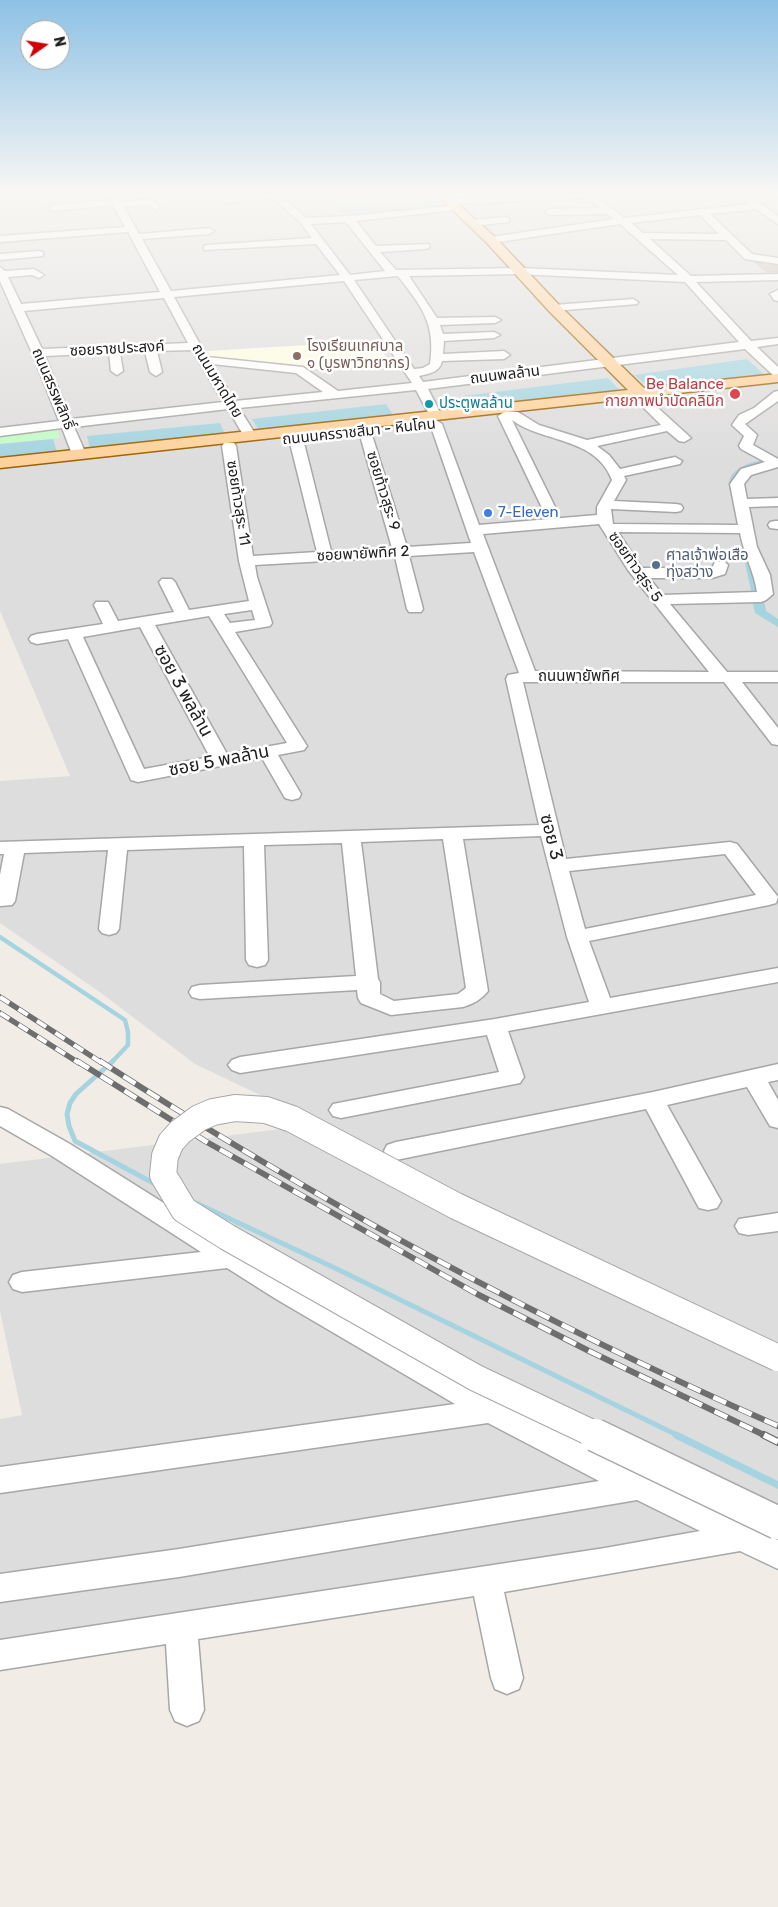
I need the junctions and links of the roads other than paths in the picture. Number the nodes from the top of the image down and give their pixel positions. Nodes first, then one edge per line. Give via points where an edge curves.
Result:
1 (6, 284) edge
2 (160, 284) edge
3 (283, 284) edge
4 (350, 284) edge
5 (407, 284) edge
6 (532, 284) edge
7 (693, 284) edge
8 (778, 293) edge
9 (166, 295) junction
10 (778, 298) edge
11 (633, 302) dead end
12 (18, 308) junction
13 (554, 308) junction
14 (496, 320) dead end
15 (432, 322) junction
16 (494, 335) dead end
17 (778, 341) edge
18 (748, 345) junction
19 (196, 346) junction
20 (150, 348) junction
21 (438, 348) junction
22 (114, 350) junction
23 (504, 350) dead end
24 (38, 353) junction
25 (203, 360) junction
26 (608, 361) junction
27 (116, 371) dead end
28 (156, 372) dead end
29 (778, 372) edge
30 (411, 373) junction
31 (778, 378) edge
32 (420, 386) junction
33 (773, 388) edge
34 (336, 395) junction
35 (778, 395) edge
36 (643, 398) junction
37 (231, 405) junction
38 (761, 408) junction
39 (509, 416) junction
40 (778, 416) edge
41 (436, 420) junction
42 (68, 424) junction
43 (669, 427) junction
44 (0, 432) edge
45 (365, 432) junction
46 (250, 435) junction
47 (684, 438) dead end
48 (296, 439) junction
49 (750, 439) junction
50 (587, 444) junction
51 (770, 445) dead end
52 (229, 446) junction
53 (70, 457) junction
54 (675, 461) dead end
55 (0, 467) edge
56 (617, 474) junction
57 (778, 502) edge
58 (741, 503) junction
59 (676, 508) dead end
60 (549, 510) dead end
61 (606, 517) junction
62 (746, 529) junction
63 (474, 530) junction
64 (480, 547) junction
65 (401, 552) junction
66 (325, 556) junction
67 (246, 560) junction
68 (720, 565) dead end
69 (638, 573) junction
70 (762, 575) junction
71 (778, 575) edge
72 (167, 582) dead end
73 (658, 600) junction
74 (257, 604) junction
75 (102, 605) dead end
76 (415, 609) dead end
77 (214, 611) junction
78 (184, 616) junction
79 (145, 622) junction
80 (113, 627) junction
81 (225, 629) junction
82 (73, 633) junction
83 (37, 639) dead end
84 (529, 676) junction
85 (726, 677) junction
86 (778, 677) edge
87 (771, 722) edge
88 (778, 740) edge
89 (267, 752) junction
90 (221, 760) junction
91 (292, 794) dead end
92 (548, 830) junction
93 (719, 830) dead end
94 (452, 833) junction
95 (351, 837) junction
96 (254, 840) junction
97 (118, 845) junction
98 (8, 848) edge
99 (730, 848) junction
100 (558, 866) junction
101 (5, 901) dead end
102 (108, 929) dead end
103 (577, 937) junction
104 (257, 960) dead end
105 (778, 974) edge
106 (369, 982) junction
107 (200, 992) dead end
108 (602, 1008) junction
109 (495, 1026) junction
110 (240, 1065) dead end
111 (778, 1072) edge
112 (753, 1077) junction
113 (653, 1100) junction
114 (341, 1110) dead end
115 (0, 1115) edge
116 (778, 1120) edge
117 (396, 1151) dead end
118 (708, 1201) dead end
119 (778, 1222) edge
120 (748, 1226) dead end
121 (232, 1258) junction
122 (22, 1282) dead end
123 (778, 1358) edge
124 (491, 1411) junction
125 (0, 1480) edge
126 (639, 1488) junction
127 (778, 1523) edge
128 (740, 1538) junction
129 (778, 1555) edge
130 (486, 1580) junction
131 (0, 1588) edge
132 (180, 1628) junction
133 (0, 1655) edge
134 (507, 1678) dead end
135 (187, 1710) dead end

1 - 12 street, ถนนสรรพสิทธิ์
2 - 9 street, ถนนมหาดไทย
3 - 9 street
4 - 30 street, ถนนพายัพทิศ
5 - 15 street
6 - 13 main road
7 - 18 street
8 - 10 street via 775,294
9 - 12 street
9 - 19 street, ถนนมหาดไทย
11 - 13 street
12 - 24 street, ถนนสรรพสิทธิ์
13 - 26 main road
14 - 15 street
15 - 21 street
16 - 21 street
17 - 18 street, ถนนพลล้าน
18 - 26 street, ถนนพลล้าน
18 - 29 street
19 - 20 street, ซอยราชประสงค์
19 - 25 street, ถนนมหาดไทย
20 - 22 street, ซอยราชประสงค์
20 - 28 street
21 - 23 street
21 - 30 street via 433,368
22 - 24 street, ซอยราชประสงค์
22 - 27 street
24 - 42 street, ถนนสรรพสิทธิ์
25 - 34 street via 300,370
25 - 37 street, ถนนมหาดไทย
26 - 32 street, ถนนพลล้าน
26 - 36 main road
30 - 32 street, ถนนพายัพทิศ
31 - 36 main road
32 - 34 street, ถนนพลล้าน
32 - 41 street, ถนนพายัพทิศ
33 - 36 main road, ถนนนครราชสีมา - หินโคน
34 - 37 street, ถนนพลล้าน
35 - 38 street
36 - 39 main road, ถนนนครราชสีมา - หินโคน
36 - 41 main road
36 - 43 street
37 - 42 street
37 - 46 street, ถนนมหาดไทย
38 - 40 street
38 - 49 street via 743,418 738,425 751,436
39 - 41 main road, ถนนนครราชสีมา - หินโคน
39 - 50 street
39 - 60 street
41 - 45 main road, ถนนนครราชสีมา - หินโคน
41 - 46 main road
41 - 63 street, ถนนพายัพทิศ
42 - 44 street
42 - 53 street, ถนนสรรพสิทธิ์
43 - 47 street
43 - 50 street
45 - 48 main road, ถนนนครราชสีมา - หินโคน
45 - 65 street, ซอยท้าวสุระ 9
46 - 53 main road
48 - 52 main road, ถนนนครราชสีมา - หินโคน
48 - 66 street
49 - 51 street
49 - 58 street via 746,446 776,462 746,472 738,484
50 - 56 street
52 - 53 main road, ถนนนครราชสีมา - หินโคน
52 - 67 street, ซอยท้าวสุระ 11
53 - 55 main road
54 - 56 street
56 - 61 street via 619,480
57 - 58 street
58 - 62 street
59 - 61 street
61 - 62 street
61 - 63 street
61 - 69 street, ซอยท้าวสุระ 5
62 - 70 street
63 - 64 street, ถนนพายัพทิศ
64 - 65 street, ซอยพายัพทิศ 2
64 - 84 street, ถนนพายัพทิศ
65 - 66 street, ซอยพายัพทิศ 2
65 - 76 street, ซอยท้าวสุระ 9
66 - 67 street, ซอยพายัพทิศ 2
67 - 74 street, ซอยท้าวสุระ 11
68 - 69 street via 720,571 712,573
69 - 73 street, ซอยท้าวสุระ 5
70 - 71 street
70 - 73 street via 765,594 761,597
72 - 78 street
73 - 85 street, ซอยท้าวสุระ 5
74 - 77 street
74 - 81 street, ซอยท้าวสุระ 11 via 264,623
75 - 80 street
77 - 78 street
77 - 81 street, ซอย 5 พลล้าน
78 - 79 street
79 - 80 street
79 - 90 street, ซอย 3 พลล้าน
80 - 82 street
81 - 89 street, ซอย 5 พลล้าน via 298,746
82 - 83 street
82 - 90 street, ซอย 5 พลล้าน via 138,776 195,771
84 - 85 street, ถนนพายัพทิศ
84 - 92 street, ซอย 3 via 514,679
85 - 86 street, ถนนพายัพทิศ
85 - 87 street
87 - 88 street
89 - 90 street, ซอย 5 พลล้าน
89 - 91 street
92 - 94 street
92 - 100 street, ซอย 3
93 - 99 street
94 - 95 street
94 - 106 street via 477,991 464,1000 391,1008 369,998
95 - 96 street
95 - 106 street
96 - 97 street
96 - 104 street
97 - 98 street
97 - 102 street
98 - 101 street
99 - 100 street
99 - 103 street via 769,900
100 - 103 street, ซอย 3
103 - 108 street, ซอย 3
105 - 108 street
106 - 107 street
108 - 109 street
109 - 110 street
109 - 114 street via 512,1078
111 - 112 street
112 - 113 street
112 - 116 street
113 - 117 street
113 - 118 street
115 - 121 street
119 - 120 street
121 - 122 street
121 - 124 street
123 - 127 street, bridge via 456,1206 292,1118 266,1110 235,1108 213,1112 180,1132 165,1156 163,1175 184,1210 227,1237 476,1378
124 - 125 street
124 - 126 street
126 - 128 street
126 - 131 street via 179,1563
128 - 129 street
128 - 130 street
130 - 132 street
130 - 134 street
132 - 133 street
132 - 135 street

